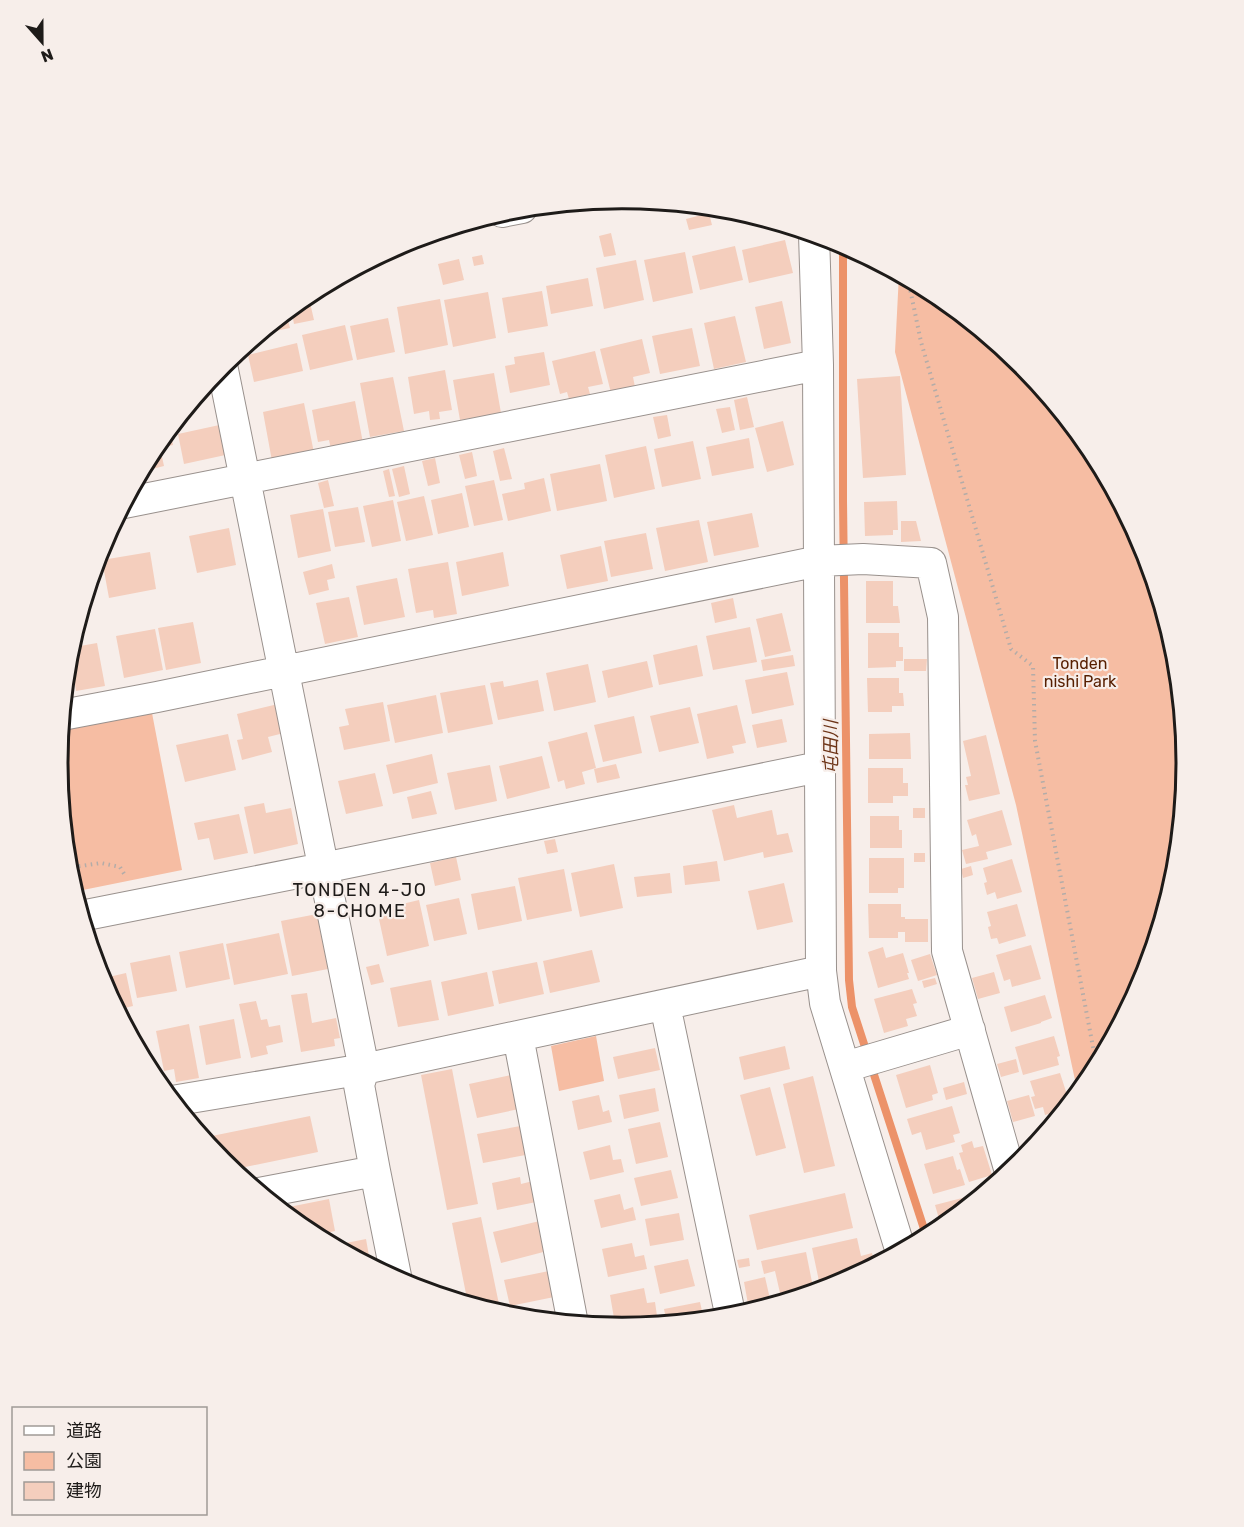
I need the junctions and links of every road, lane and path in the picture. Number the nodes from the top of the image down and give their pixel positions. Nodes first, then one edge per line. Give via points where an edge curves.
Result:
1 (814, 243) edge
2 (910, 290) edge
3 (818, 365) junction
4 (224, 377) edge
5 (244, 479) junction
6 (134, 501) edge
7 (819, 561) junction
8 (285, 670) junction
9 (70, 713) edge
10 (819, 767) junction
11 (77, 867) edge
12 (323, 868) junction
13 (130, 883) dead end
14 (88, 915) edge
15 (821, 971) junction
16 (665, 1005) junction
17 (970, 1030) junction
18 (518, 1036) junction
19 (1094, 1055) edge
20 (845, 1067) junction
21 (364, 1069) junction
22 (181, 1100) edge
23 (1007, 1162) edge
24 (375, 1171) junction
25 (269, 1191) edge
26 (899, 1244) edge
27 (395, 1269) edge
28 (728, 1307) edge
29 (571, 1315) edge

1 - 3 street
2 - 19 path via 921,342 1011,648 1033,666 1035,741
3 - 5 street
3 - 7 street
4 - 5 street
5 - 6 street
5 - 8 street
7 - 8 street
7 - 10 street
7 - 17 street via 931,563 944,617 947,951
8 - 9 street
8 - 12 street
10 - 12 street
10 - 15 street
11 - 13 path via 101,863 120,867
12 - 14 street
12 - 21 street
15 - 16 street
15 - 20 street via 825,1003
16 - 18 street
16 - 28 street
17 - 20 street
17 - 23 street
18 - 21 street
18 - 29 street
20 - 26 street
21 - 22 street
21 - 24 street via 359,1085
24 - 25 street
24 - 27 street

